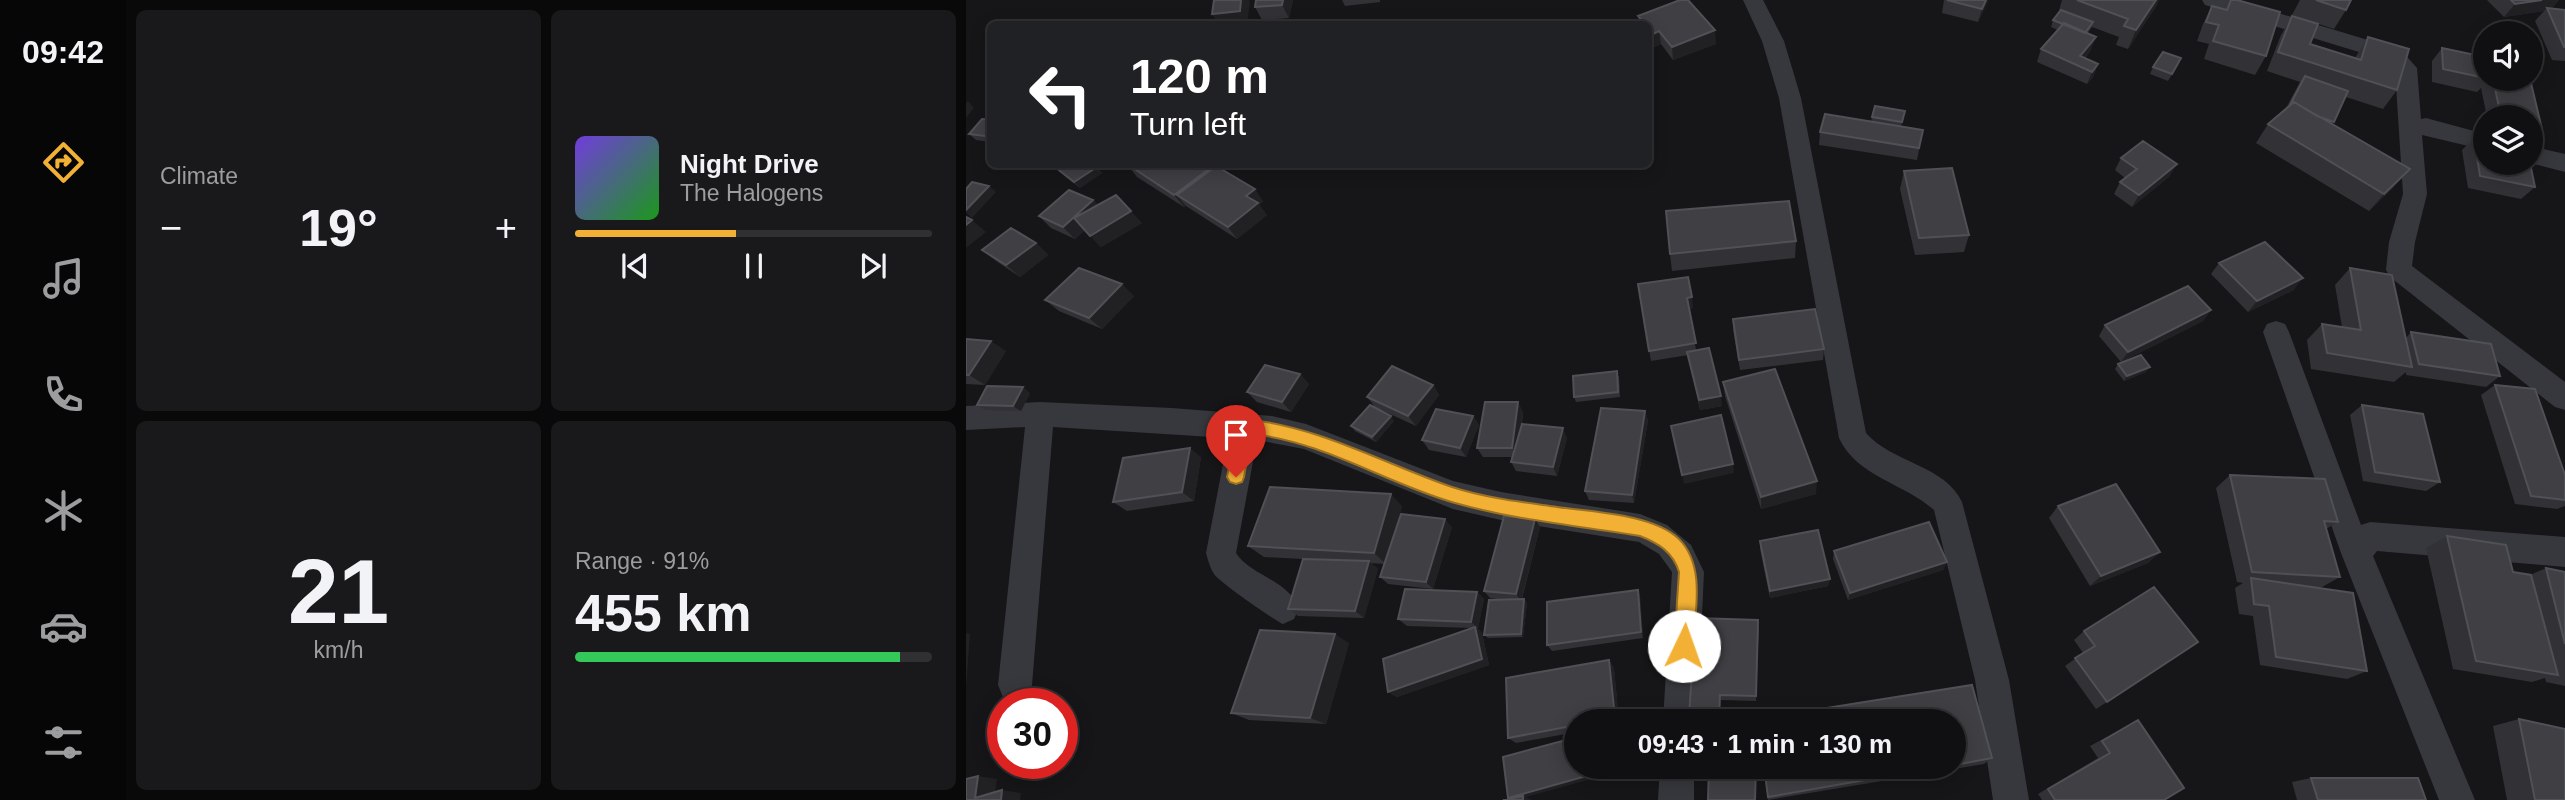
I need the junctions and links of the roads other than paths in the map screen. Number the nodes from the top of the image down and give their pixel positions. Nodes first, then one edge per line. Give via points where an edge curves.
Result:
1 (1753, 0) edge
2 (2213, 0) edge
3 (2409, 130) junction
4 (2473, 139) edge
5 (2543, 157) edge
6 (2565, 163) edge
7 (2276, 332) dead end
8 (2565, 398) edge
9 (1040, 414) junction
10 (966, 418) edge
11 (1245, 426) junction
12 (2565, 552) edge
13 (2356, 553) junction
14 (1283, 608) dead end
15 (1015, 685) dead end
16 (1681, 709) edge
17 (1676, 779) edge
18 (1675, 800) edge
19 (2011, 800) edge
20 (2457, 800) edge

1 - 19 street via 1773,41 1790,97 1853,438 1863,454 1918,479 1947,502 1992,680
2 - 3 street via 2393,55 2406,68
3 - 4 street via 2426,126
3 - 8 street via 2416,194 2399,270
5 - 6 street
7 - 13 street
9 - 10 street
9 - 11 street
9 - 15 street
11 - 14 street via 1221,552 1230,570
11 - 16 street via 1306,437 1453,495 1659,535 1684,559 1688,572
12 - 13 street via 2370,536
13 - 20 street
17 - 18 street

